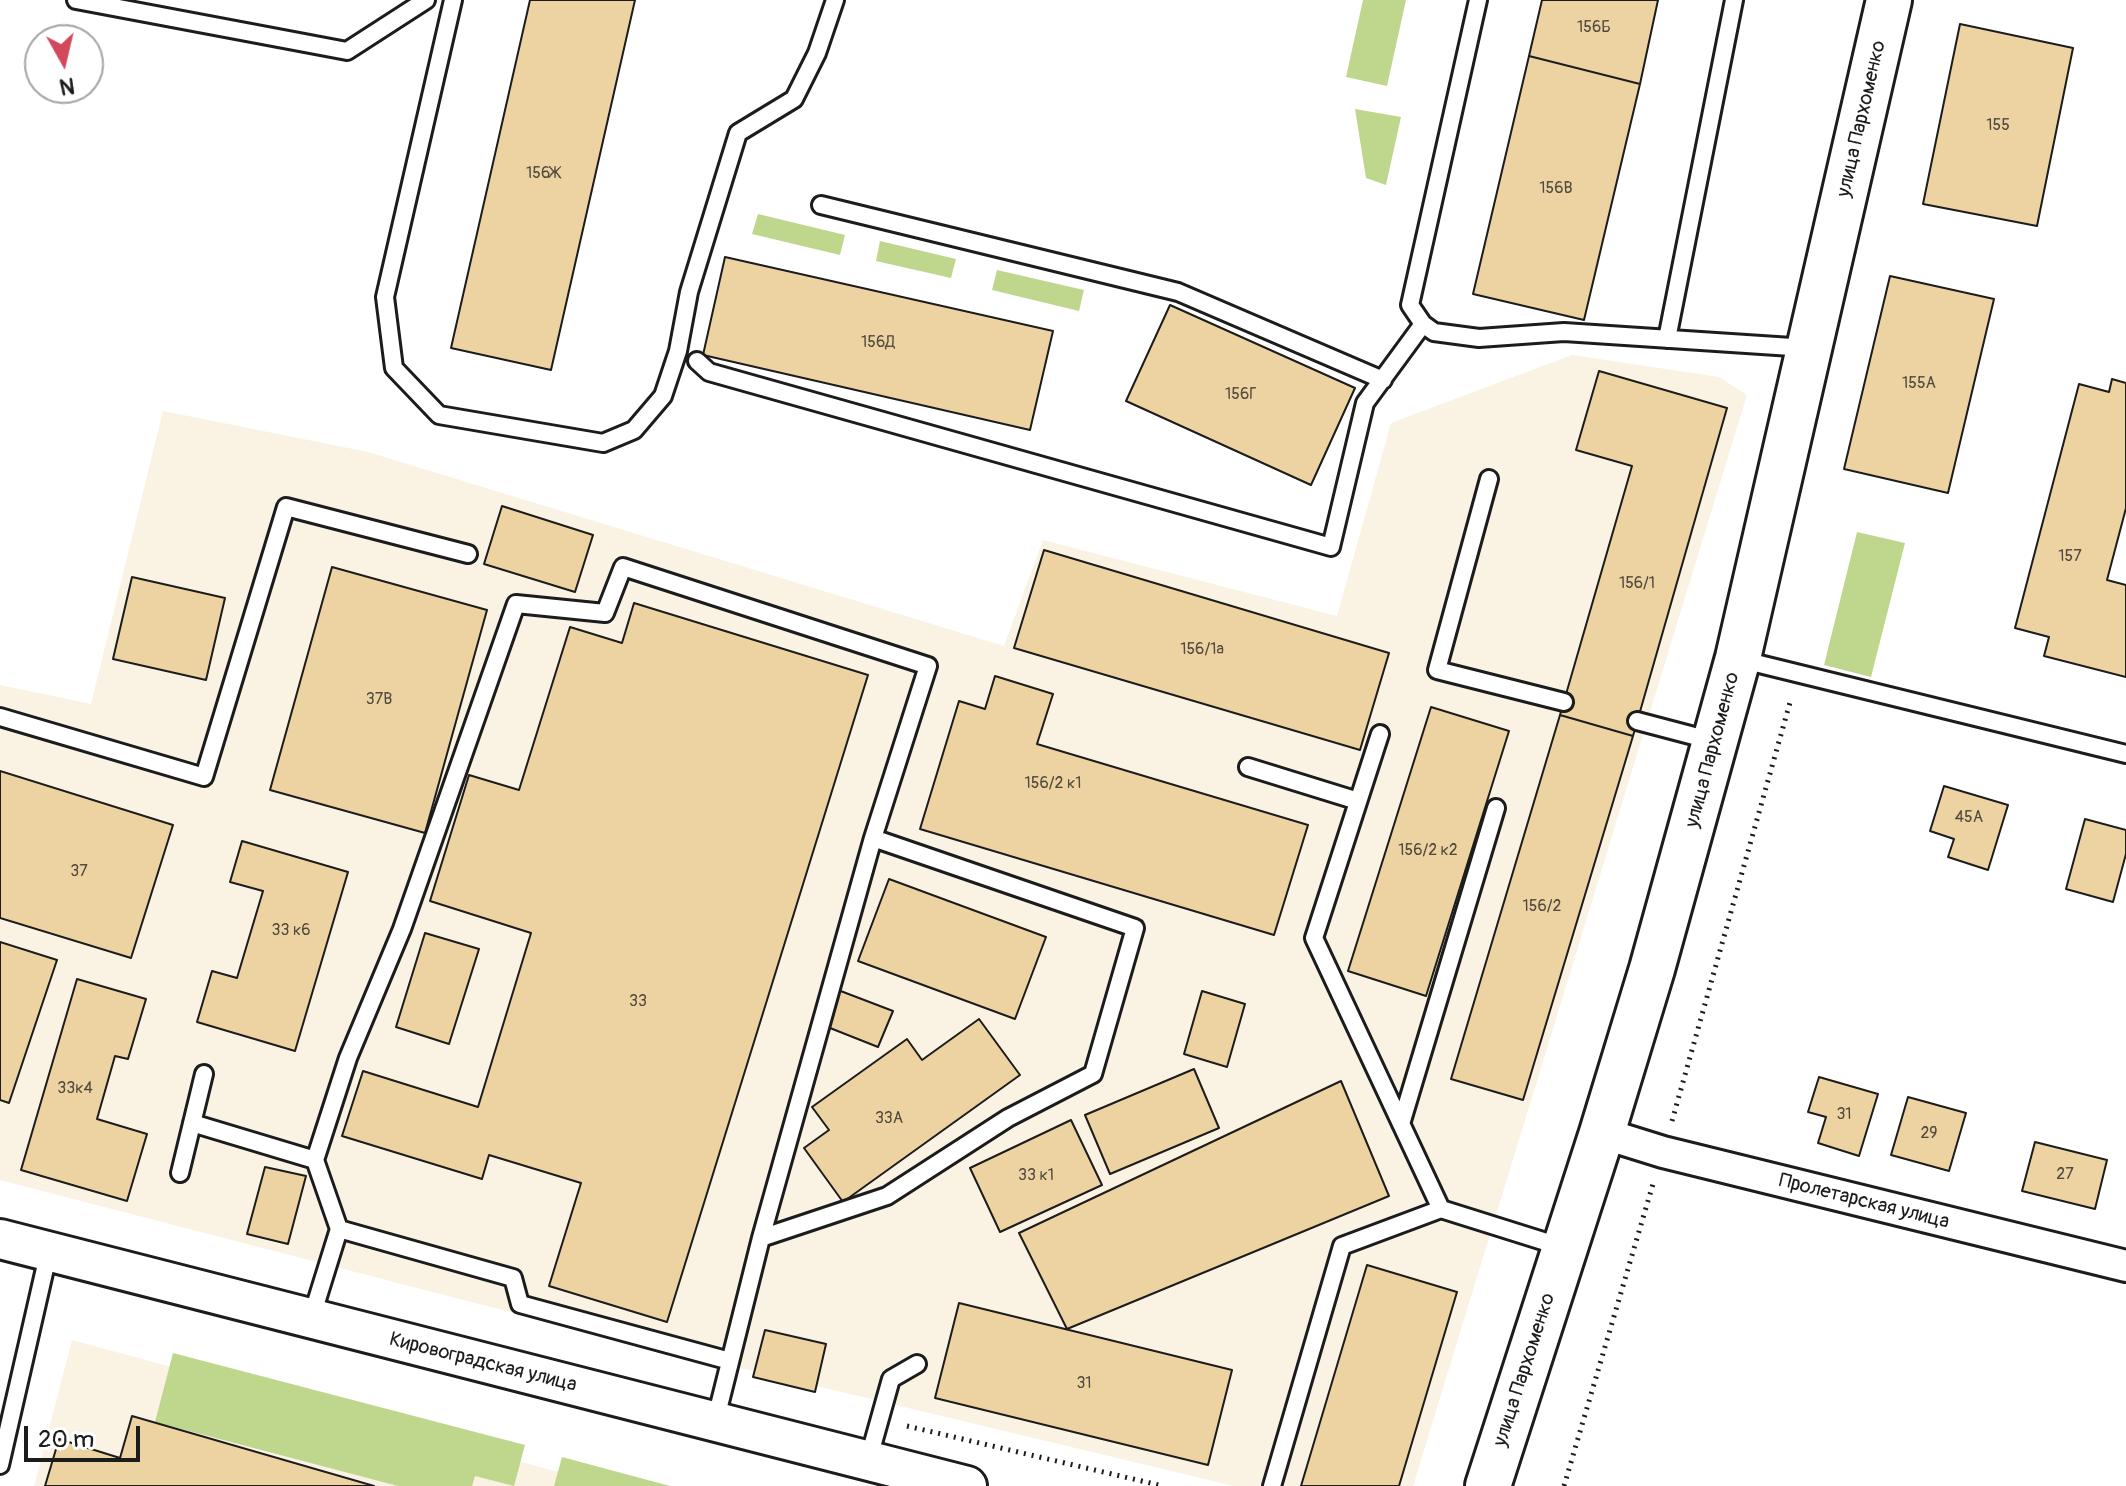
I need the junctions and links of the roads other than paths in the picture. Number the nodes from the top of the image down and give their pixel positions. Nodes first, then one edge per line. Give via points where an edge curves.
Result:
1 (76, 0) edge
2 (426, 0) edge
3 (453, 0) edge
4 (835, 0) edge
5 (1478, 0) edge
6 (1734, 0) edge
7 (1889, 0) edge
8 (821, 205) dead end
9 (1423, 324) junction
10 (1667, 339) junction
11 (1808, 348) junction
12 (697, 361) dead end
13 (1383, 380) junction
14 (1489, 479) dead end
15 (468, 554) dead end
16 (1738, 658) junction
17 (1564, 702) dead end
18 (0, 717) edge
19 (1637, 721) dead end
20 (1380, 734) dead end
21 (1715, 742) junction
22 (2126, 754) edge
23 (1248, 767) dead end
24 (1358, 801) junction
25 (1496, 808) dead end
26 (873, 838) junction
27 (204, 1074) dead end
28 (192, 1123) junction
29 (1401, 1124) junction
30 (1602, 1133) junction
31 (315, 1160) junction
32 (180, 1173) dead end
33 (1441, 1209) junction
34 (339, 1229) junction
35 (761, 1238) junction
36 (0, 1239) edge
37 (1564, 1248) junction
38 (49, 1251) junction
39 (2126, 1266) edge
40 (311, 1319) junction
41 (730, 1361) junction
42 (917, 1364) dead end
43 (715, 1422) junction
44 (868, 1461) junction
45 (0, 1465) edge
46 (967, 1486) edge
47 (1272, 1486) edge
48 (1488, 1486) edge

1 - 2 lane via 347,51
3 - 4 lane via 385,297 394,368 439,415 603,443 634,430 663,396 738,133 794,99
5 - 9 lane via 1410,305
6 - 10 lane
7 - 11 main road, улица Пархоменко
8 - 13 lane via 1178,292
9 - 10 lane via 1434,332 1479,338 1564,332
9 - 13 lane
10 - 11 lane
11 - 16 main road, улица Пархоменко
12 - 13 lane via 709,372 1331,547 1365,403
14 - 17 lane via 1437,670
15 - 18 lane via 286,507 204,777
16 - 21 main road, улица Пархоменко
16 - 22 lane
19 - 21 lane
20 - 24 lane
21 - 30 main road, улица Пархоменко
23 - 24 lane
24 - 29 lane via 1314,938
25 - 29 lane
26 - 31 lane via 928,666 623,567 605,613 516,604
26 - 35 lane
26 - 35 lane via 1135,928 1093,1074 1008,1118 887,1196
27 - 28 lane
28 - 31 lane
28 - 32 lane
29 - 33 lane
30 - 37 main road, улица Пархоменко
30 - 39 street, Пролетарская улица
31 - 34 lane
33 - 37 lane
33 - 47 lane via 1342,1246
34 - 40 lane
34 - 41 lane via 513,1278 520,1304
35 - 41 lane
36 - 38 street, Кировоградская улица
37 - 48 main road, улица Пархоменко
38 - 40 street, Кировоградская улица
38 - 45 lane
40 - 43 street, Кировоградская улица
41 - 43 lane
42 - 44 lane via 891,1379
43 - 44 street, Кировоградская улица
44 - 46 street, Кировоградская улица

